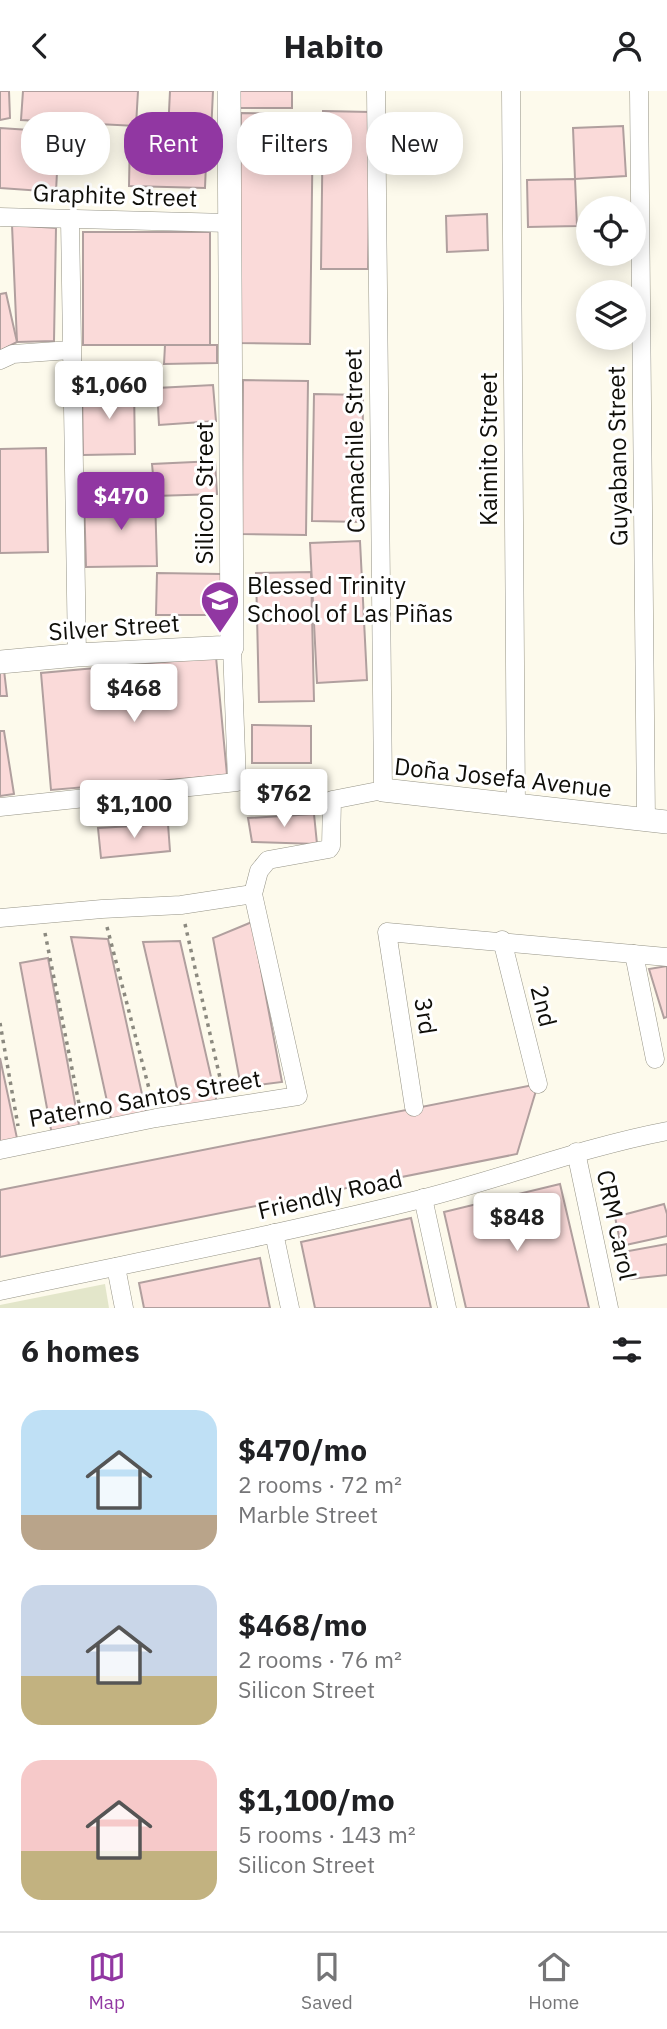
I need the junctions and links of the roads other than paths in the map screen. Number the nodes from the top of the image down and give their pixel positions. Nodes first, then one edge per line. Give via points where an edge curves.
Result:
1 (229, 91) edge
2 (376, 91) edge
3 (511, 91) edge
4 (639, 91) edge
5 (0, 217) edge
6 (70, 220) junction
7 (229, 223) junction
8 (71, 349) junction
9 (0, 360) edge
10 (232, 647) junction
11 (77, 655) junction
12 (0, 662) edge
13 (383, 790) junction
14 (516, 806) junction
15 (0, 807) edge
16 (657, 821) edge
17 (253, 894) junction
18 (0, 918) edge
19 (502, 940) junction
20 (634, 954) junction
21 (667, 957) edge
22 (655, 1059) dead end
23 (538, 1084) dead end
24 (414, 1107) dead end
25 (667, 1131) edge
26 (0, 1150) edge
27 (576, 1152) junction
28 (424, 1198) junction
29 (274, 1233) junction
30 (116, 1267) junction
31 (0, 1291) edge
32 (124, 1308) edge
33 (290, 1308) edge
34 (447, 1308) edge
35 (609, 1308) edge

1 - 7 street, Silicon Street
2 - 13 street, Camachile Street
3 - 14 street, Kaimito Street
4 - 16 street, Guyabano Street
5 - 6 street, Graphite Street
6 - 7 street, Graphite Street
6 - 8 street
7 - 10 street, Silicon Street
8 - 9 street via 13,354
8 - 11 street
10 - 11 street, Silver Street
10 - 15 street, Silicon Street via 237,782
11 - 12 street, Silver Street
13 - 14 street, Doña Josefa Avenue
13 - 17 street, Doña Josefa Avenue via 335,798 330,804 329,849 268,860 259,871
14 - 16 street, Doña Josefa Avenue
17 - 18 street via 181,905
17 - 26 street, Paterno Santos Street via 299,1096 156,1118
19 - 20 street
19 - 23 street, 2nd
19 - 24 street, 3rd via 387,932
20 - 21 street
20 - 22 street
25 - 27 street, Friendly Road
27 - 28 street, Friendly Road
27 - 35 street, CRM Carol
28 - 29 street, Friendly Road
28 - 34 street
29 - 30 street, Friendly Road
29 - 33 street
30 - 31 street, Friendly Road
30 - 32 street

